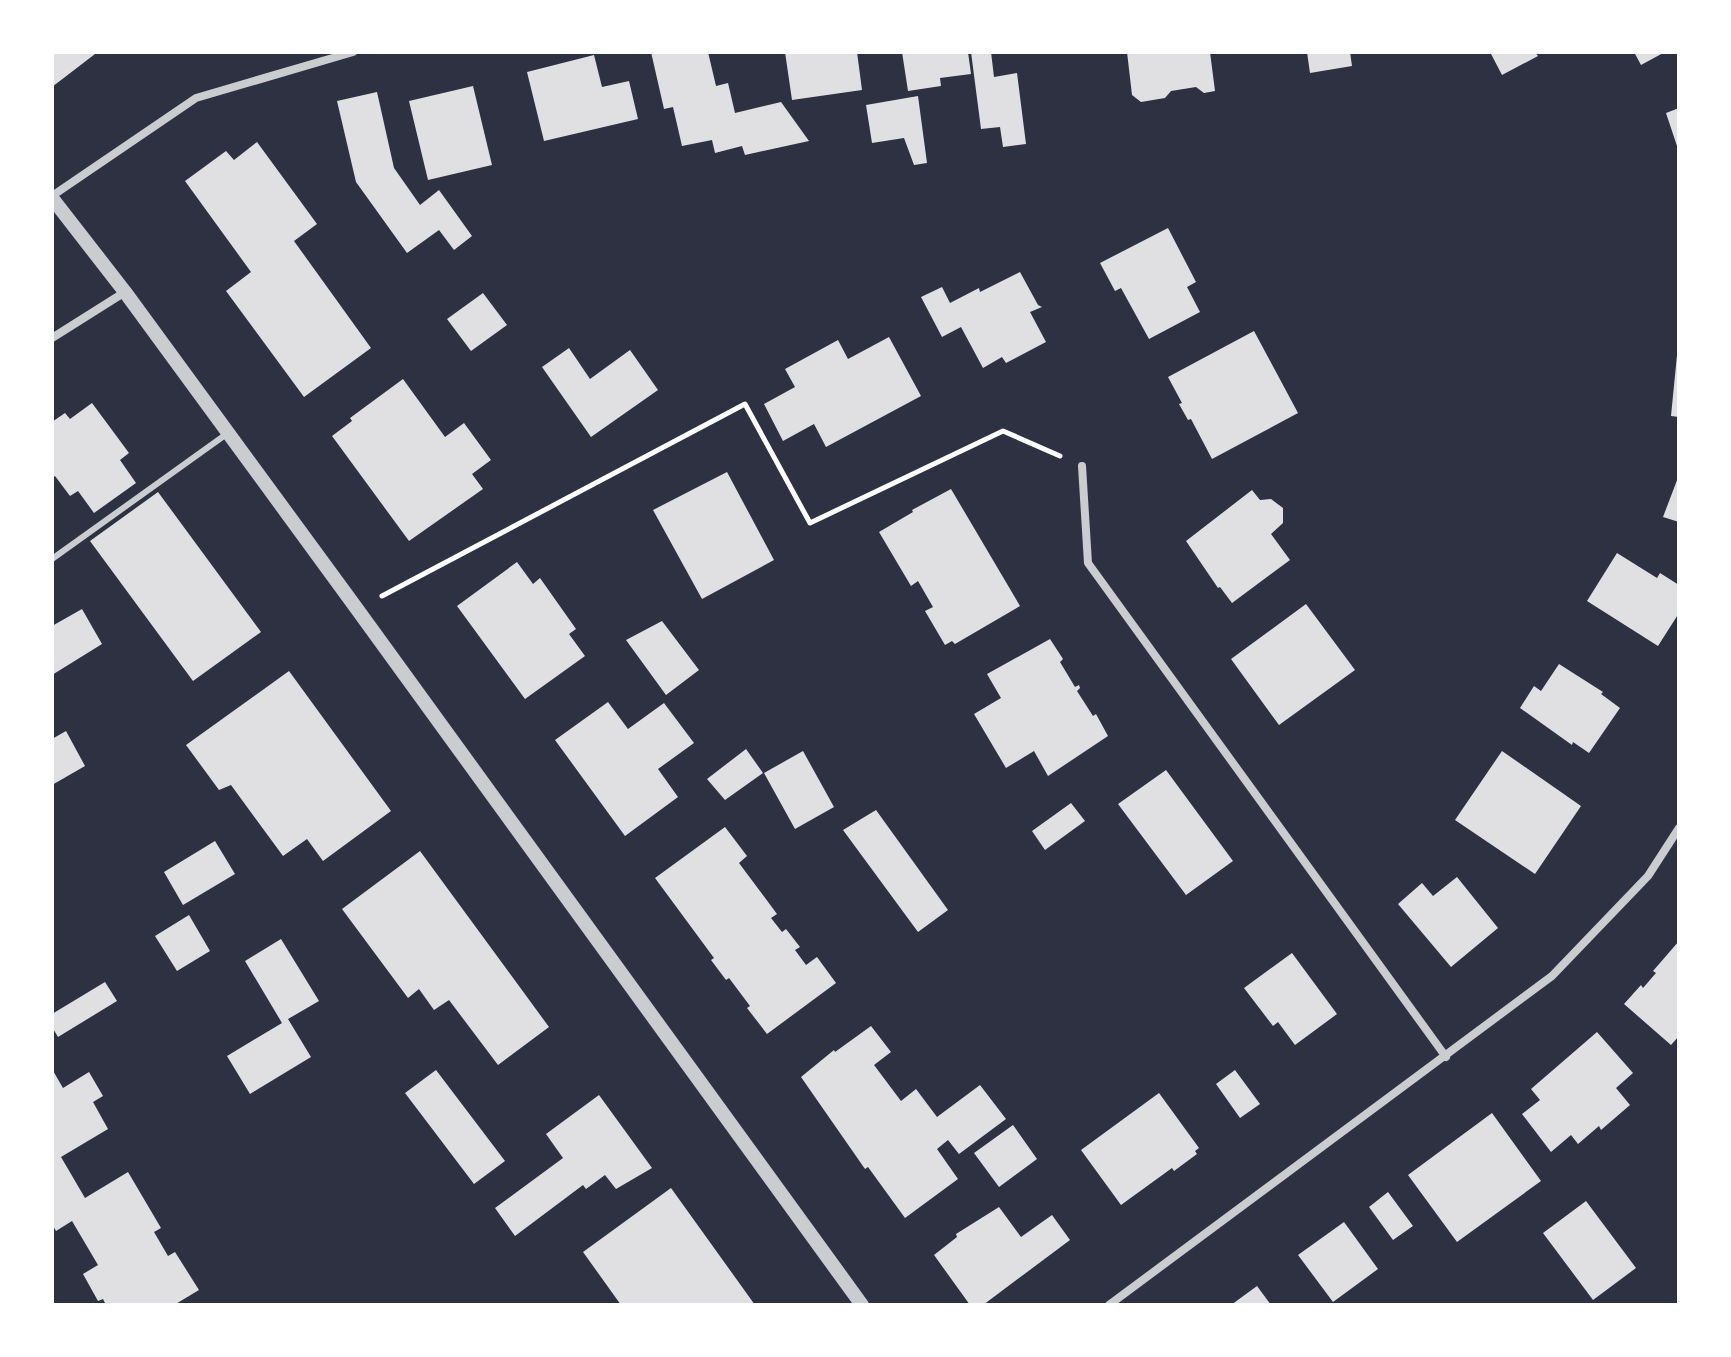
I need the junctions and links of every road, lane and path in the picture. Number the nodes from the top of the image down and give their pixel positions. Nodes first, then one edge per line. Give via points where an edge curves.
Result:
1 (353, 52) edge
2 (52, 197) edge
3 (125, 292) junction
4 (52, 338) edge
5 (228, 433) junction
6 (1082, 466) joint
7 (52, 559) edge
8 (357, 609) junction
9 (1679, 828) edge
10 (1446, 1057) junction
11 (862, 1305) edge
12 (1109, 1305) edge

1 - 2 street via 196,98
2 - 3 street
3 - 4 street
3 - 5 street
5 - 7 lane
5 - 8 street
6 - 8 path via 1003,431 810,523 745,404
6 - 10 street via 1088,563
8 - 11 street
9 - 10 street via 1648,876 1552,976
10 - 12 street

